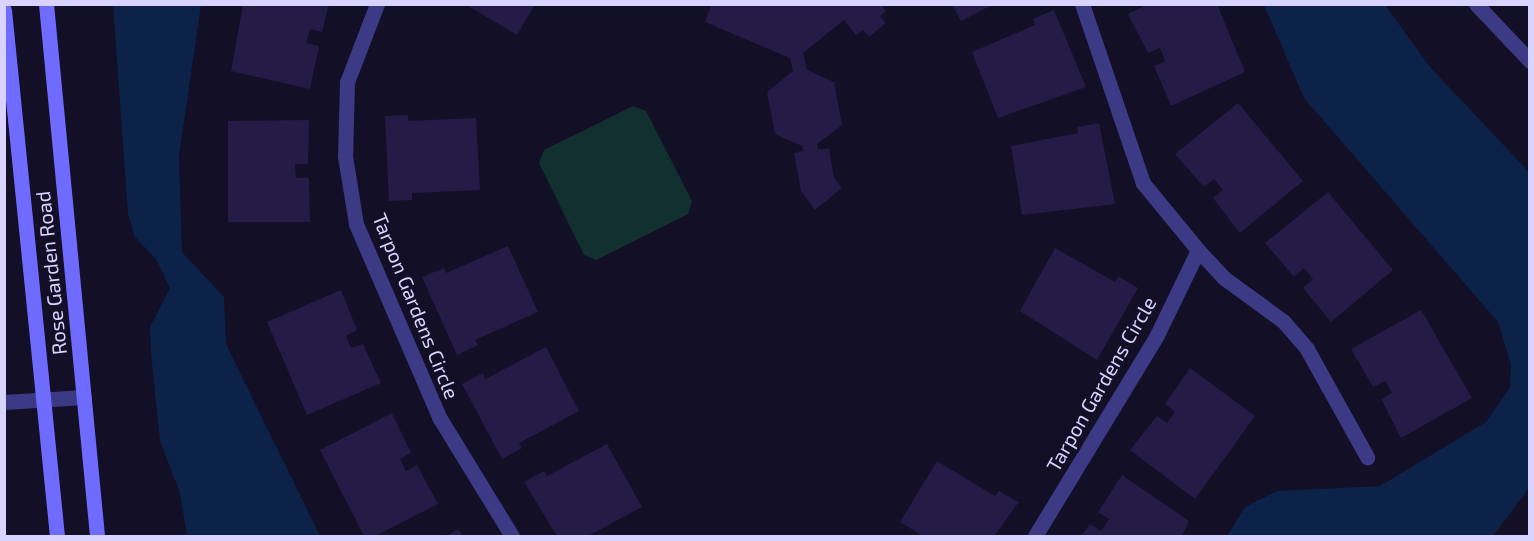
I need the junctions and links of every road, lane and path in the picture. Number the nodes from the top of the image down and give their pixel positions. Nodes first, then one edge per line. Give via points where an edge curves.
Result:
1 (45, 4) edge
2 (377, 4) edge
3 (1082, 4) edge
4 (1476, 4) edge
5 (4, 10) edge
6 (1530, 61) edge
7 (1198, 250) junction
8 (84, 397) junction
9 (4, 402) edge
10 (45, 402) junction
11 (1367, 457) dead end
12 (57, 537) edge
13 (98, 537) edge
14 (512, 537) edge
15 (1035, 537) edge

1 - 8 street, Rose Garden Road
2 - 14 street, Tarpon Gardens Circle via 347,82 345,156 356,224 439,417
3 - 7 street via 1143,183
4 - 6 street
5 - 10 street, Rose Garden Road
7 - 11 street via 1224,278 1284,321 1307,349
7 - 15 street, Tarpon Gardens Circle via 1157,335
8 - 10 street
8 - 13 street, Rose Garden Road
9 - 10 street
10 - 12 street, Rose Garden Road

